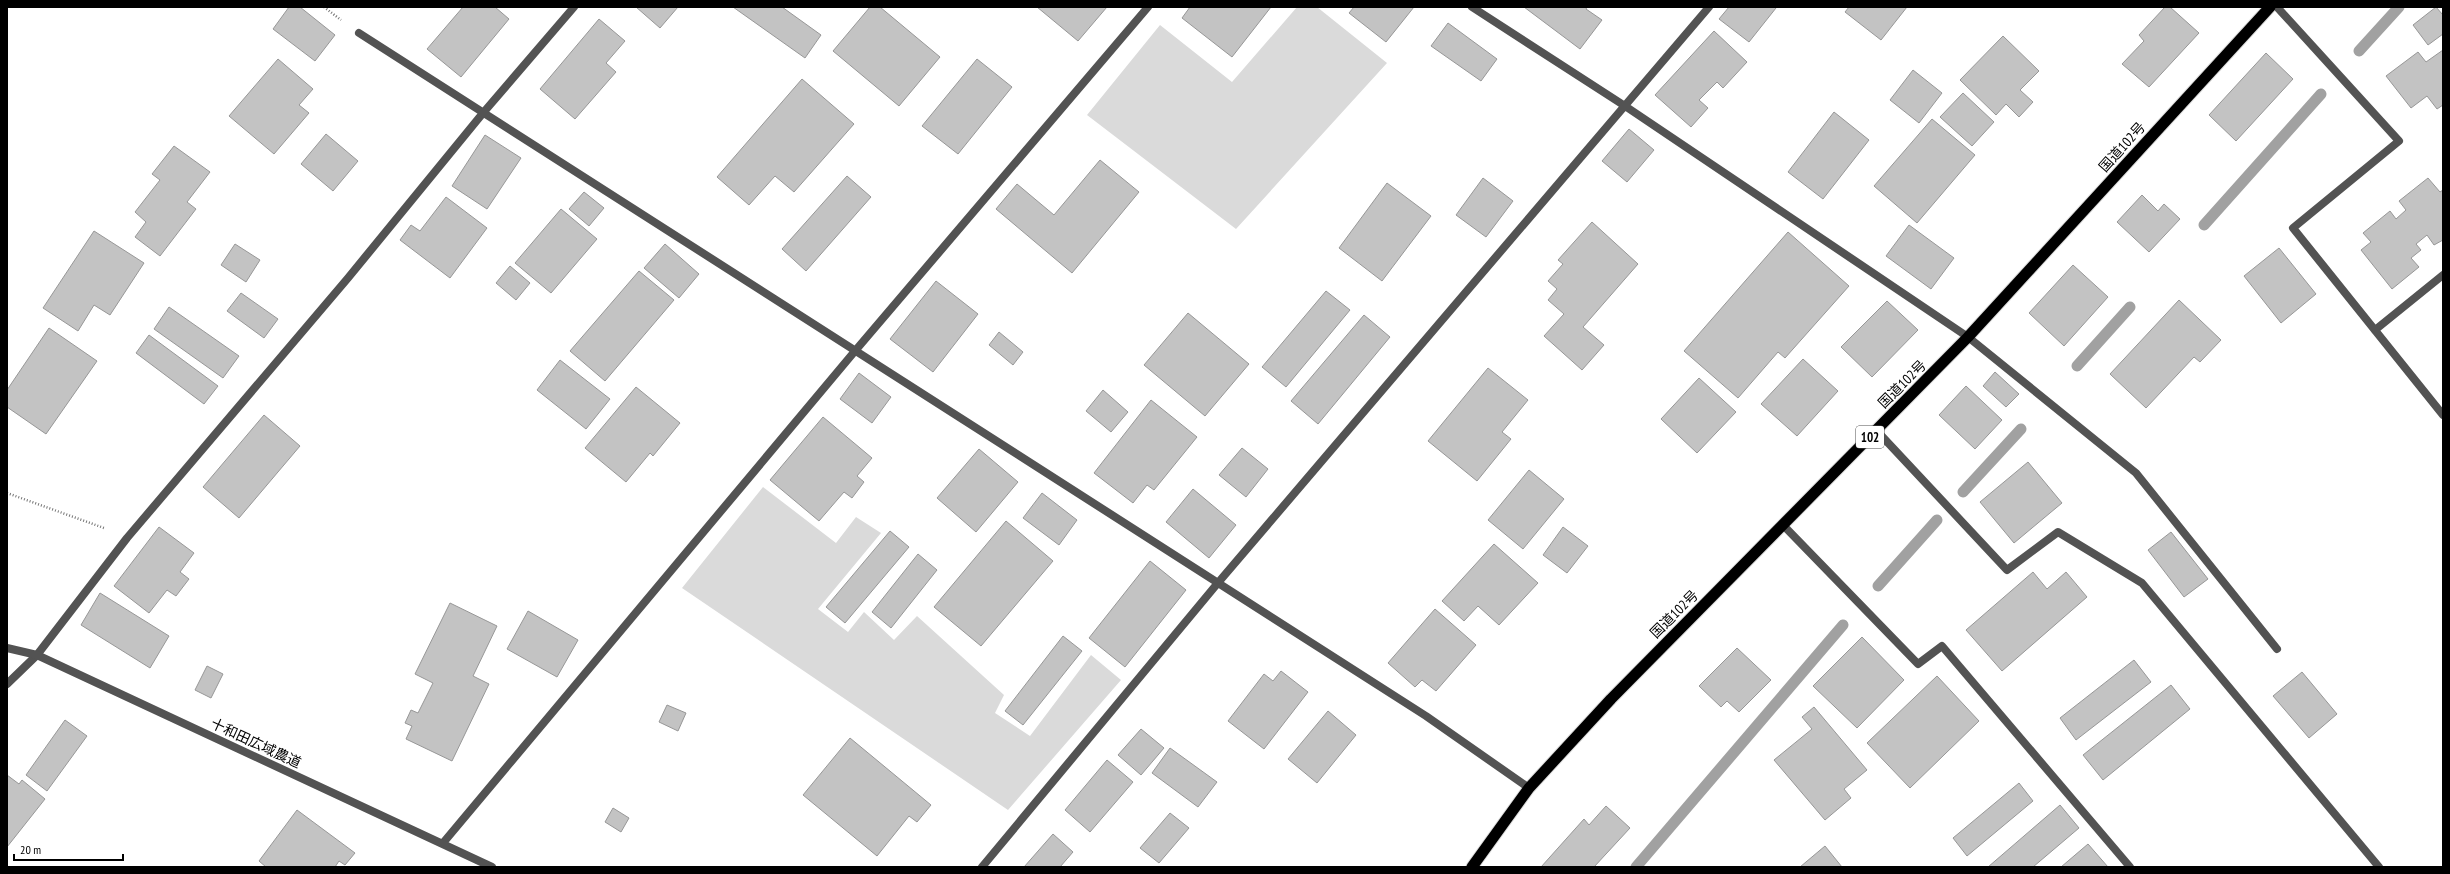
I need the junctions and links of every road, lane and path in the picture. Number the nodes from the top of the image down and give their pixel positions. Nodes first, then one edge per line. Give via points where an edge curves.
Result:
1 (574, 7) edge
2 (1148, 7) edge
3 (1472, 7) edge
4 (1709, 7) edge
5 (2270, 7) edge
6 (2277, 7) edge
7 (359, 33) dead end
8 (1625, 106) junction
9 (483, 113) junction
10 (2443, 275) edge
11 (2375, 330) junction
12 (1968, 338) junction
13 (855, 351) junction
14 (2443, 415) edge
15 (1876, 431) junction
16 (7, 493) edge
17 (1783, 525) junction
18 (127, 538) junction
19 (1217, 584) junction
20 (7, 648) edge
21 (2277, 649) dead end
22 (37, 655) junction
23 (7, 684) edge
24 (1529, 788) junction
25 (443, 843) junction
26 (492, 867) edge
27 (982, 867) edge
28 (1472, 867) edge
29 (2130, 867) edge
30 (2379, 867) edge

1 - 9 street
2 - 13 street
3 - 8 street
4 - 8 street
5 - 12 highway, 国道102号 / 102
6 - 11 street via 2399,140 2293,228
7 - 9 street
8 - 12 street
8 - 19 street
9 - 13 street
9 - 18 street via 348,278
10 - 11 street
11 - 14 street
12 - 15 highway, 国道102号 / 102
12 - 21 street via 2136,473
13 - 19 street
13 - 25 street
15 - 17 highway, 国道102号 / 102
15 - 30 street via 2007,570 2058,532 2142,583
16 - 18 path via 86,519
17 - 24 highway, 国道102号 / 102 via 1611,699
17 - 29 street via 1918,664 1942,646
18 - 22 street
19 - 24 street via 1426,716
19 - 27 street
20 - 22 street, 十和田広域農道
22 - 23 street
22 - 25 street, 十和田広域農道
24 - 28 highway, 国道102号 / 102
25 - 26 street, 十和田広域農道

